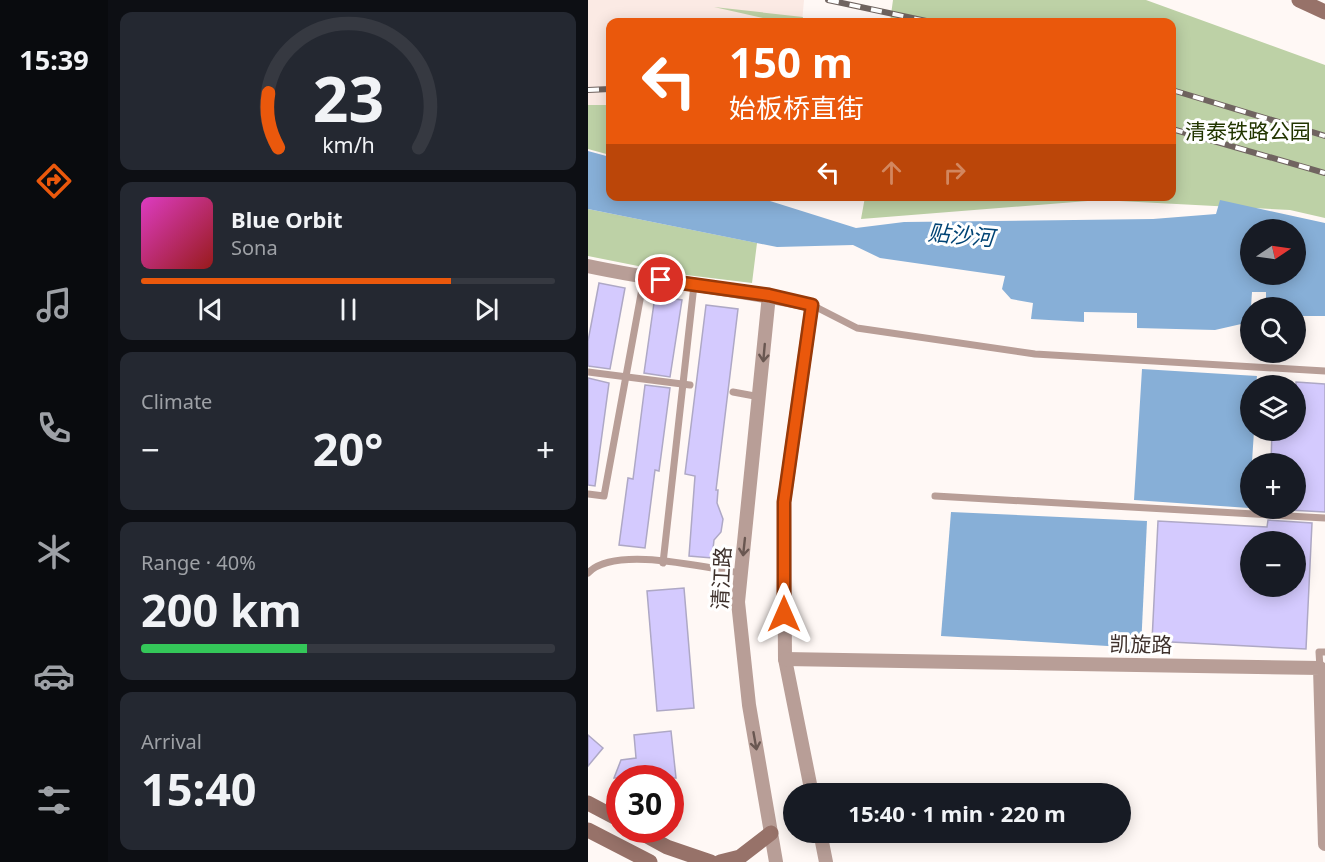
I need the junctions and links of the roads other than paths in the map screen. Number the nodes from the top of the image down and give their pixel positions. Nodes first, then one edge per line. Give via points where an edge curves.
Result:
1 (1299, 0) edge
2 (1325, 12) edge
3 (588, 266) edge
4 (644, 278) junction
5 (694, 285) junction
6 (769, 295) junction
7 (812, 305) junction
8 (1325, 371) edge
9 (588, 372) edge
10 (625, 377) junction
11 (687, 385) junction
12 (733, 393) dead end
13 (760, 397) junction
14 (588, 494) edge
15 (935, 496) dead end
16 (1325, 518) edge
17 (663, 563) junction
18 (588, 573) edge
19 (741, 573) junction
20 (1325, 652) edge
21 (785, 659) junction
22 (1320, 668) junction
23 (810, 783) edge
24 (588, 803) edge
25 (606, 813) edge
26 (588, 830) edge
27 (771, 833) junction
28 (660, 843) edge
29 (822, 843) edge
30 (1325, 844) edge
31 (650, 862) edge
32 (711, 862) edge
33 (720, 862) edge
34 (776, 862) edge
35 (826, 862) edge

1 - 2 main road
3 - 4 street
4 - 5 street
4 - 10 lane
5 - 6 street
5 - 11 lane
6 - 7 street
6 -> 13 street, 清江路
7 - 8 lane via 857,328 1035,354
7 - 21 street via 784,502
9 - 10 lane
10 - 11 lane
10 - 14 lane via 604,496
11 - 17 lane
12 - 13 lane
13 -> 19 street, 清江路
15 - 16 lane
17 - 18 lane via 611,560 594,566
17 - 19 lane
19 -> 27 street, 清江路 via 738,602 749,705
20 - 22 lane via 1319,652
21 - 22 street, 凯旋路
21 - 23 street
22 - 30 street
24 - 25 main road
26 - 31 main road
27 - 33 main road via 740,856
27 - 34 street, 清江路
28 - 32 main road
29 - 35 street

